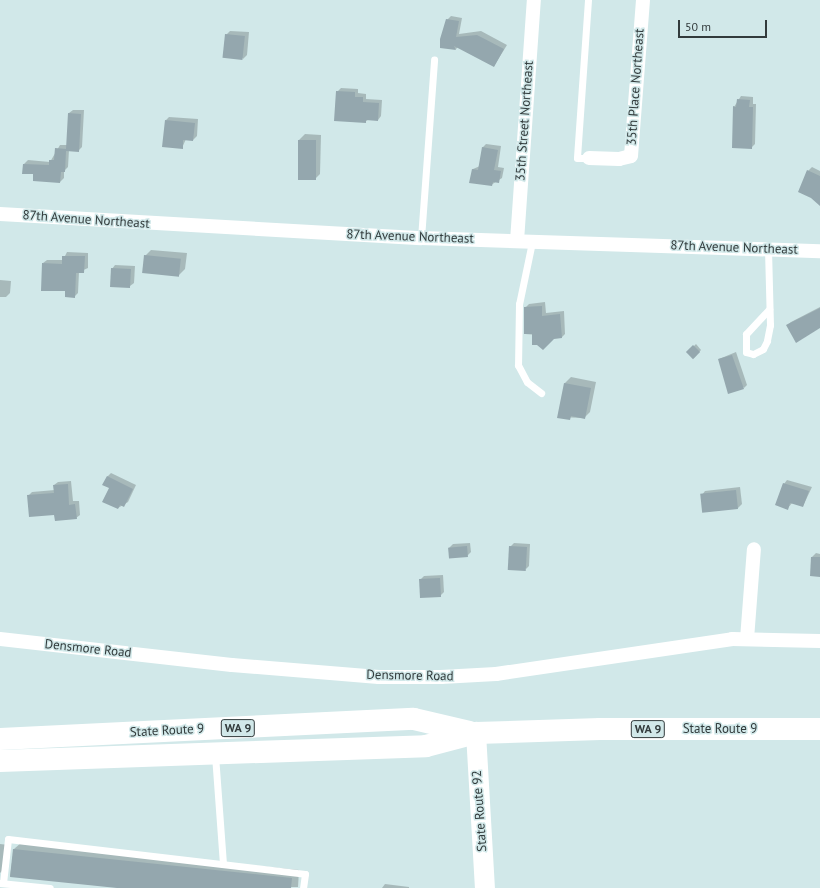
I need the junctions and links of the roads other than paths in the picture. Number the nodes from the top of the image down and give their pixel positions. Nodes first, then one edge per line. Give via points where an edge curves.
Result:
1 (534, 0) edge
2 (588, 0) edge
3 (643, 0) edge
4 (434, 59) dead end
5 (589, 158) joint
6 (0, 214) edge
7 (421, 238) junction
8 (517, 241) junction
9 (532, 242) junction
10 (768, 249) junction
11 (820, 251) edge
12 (769, 308) junction
13 (541, 393) dead end
14 (754, 549) dead end
15 (0, 639) edge
16 (747, 639) junction
17 (820, 641) edge
18 (820, 729) edge
19 (476, 733) junction
20 (0, 739) edge
21 (215, 753) junction
22 (0, 761) edge
23 (223, 864) junction
24 (2, 883) edge
25 (50, 888) edge
26 (303, 888) edge
27 (485, 888) edge

1 - 8 street, 35th Street Northeast
2 - 5 lane via 577,158
3 - 5 street, 35th Place Northeast via 631,156 619,159
4 - 7 lane
6 - 7 street, 87th Avenue Northeast
7 - 8 street, 87th Avenue Northeast
8 - 9 street, 87th Avenue Northeast
9 - 10 street, 87th Avenue Northeast
9 - 13 lane via 522,286 518,353 522,374 527,382
10 - 11 street, 87th Avenue Northeast
10 - 12 lane
12 - 12 lane via 770,325 763,349 753,354 746,352 746,334
14 - 16 street
15 - 16 street, Densmore Road via 239,666 379,677 441,678 496,674 732,638
16 - 17 street, Densmore Road
18 - 19 main road, State Route 9 / WA 9 via 600,729
19 - 20 main road, State Route 9 / WA 9 via 414,719
19 - 21 main road, State Route 9 / WA 9 via 426,746
19 - 27 main road, State Route 92
21 - 22 main road, State Route 9 / WA 9
21 - 23 lane
23 - 24 lane via 8,839
23 - 26 lane via 305,874
24 - 25 lane

